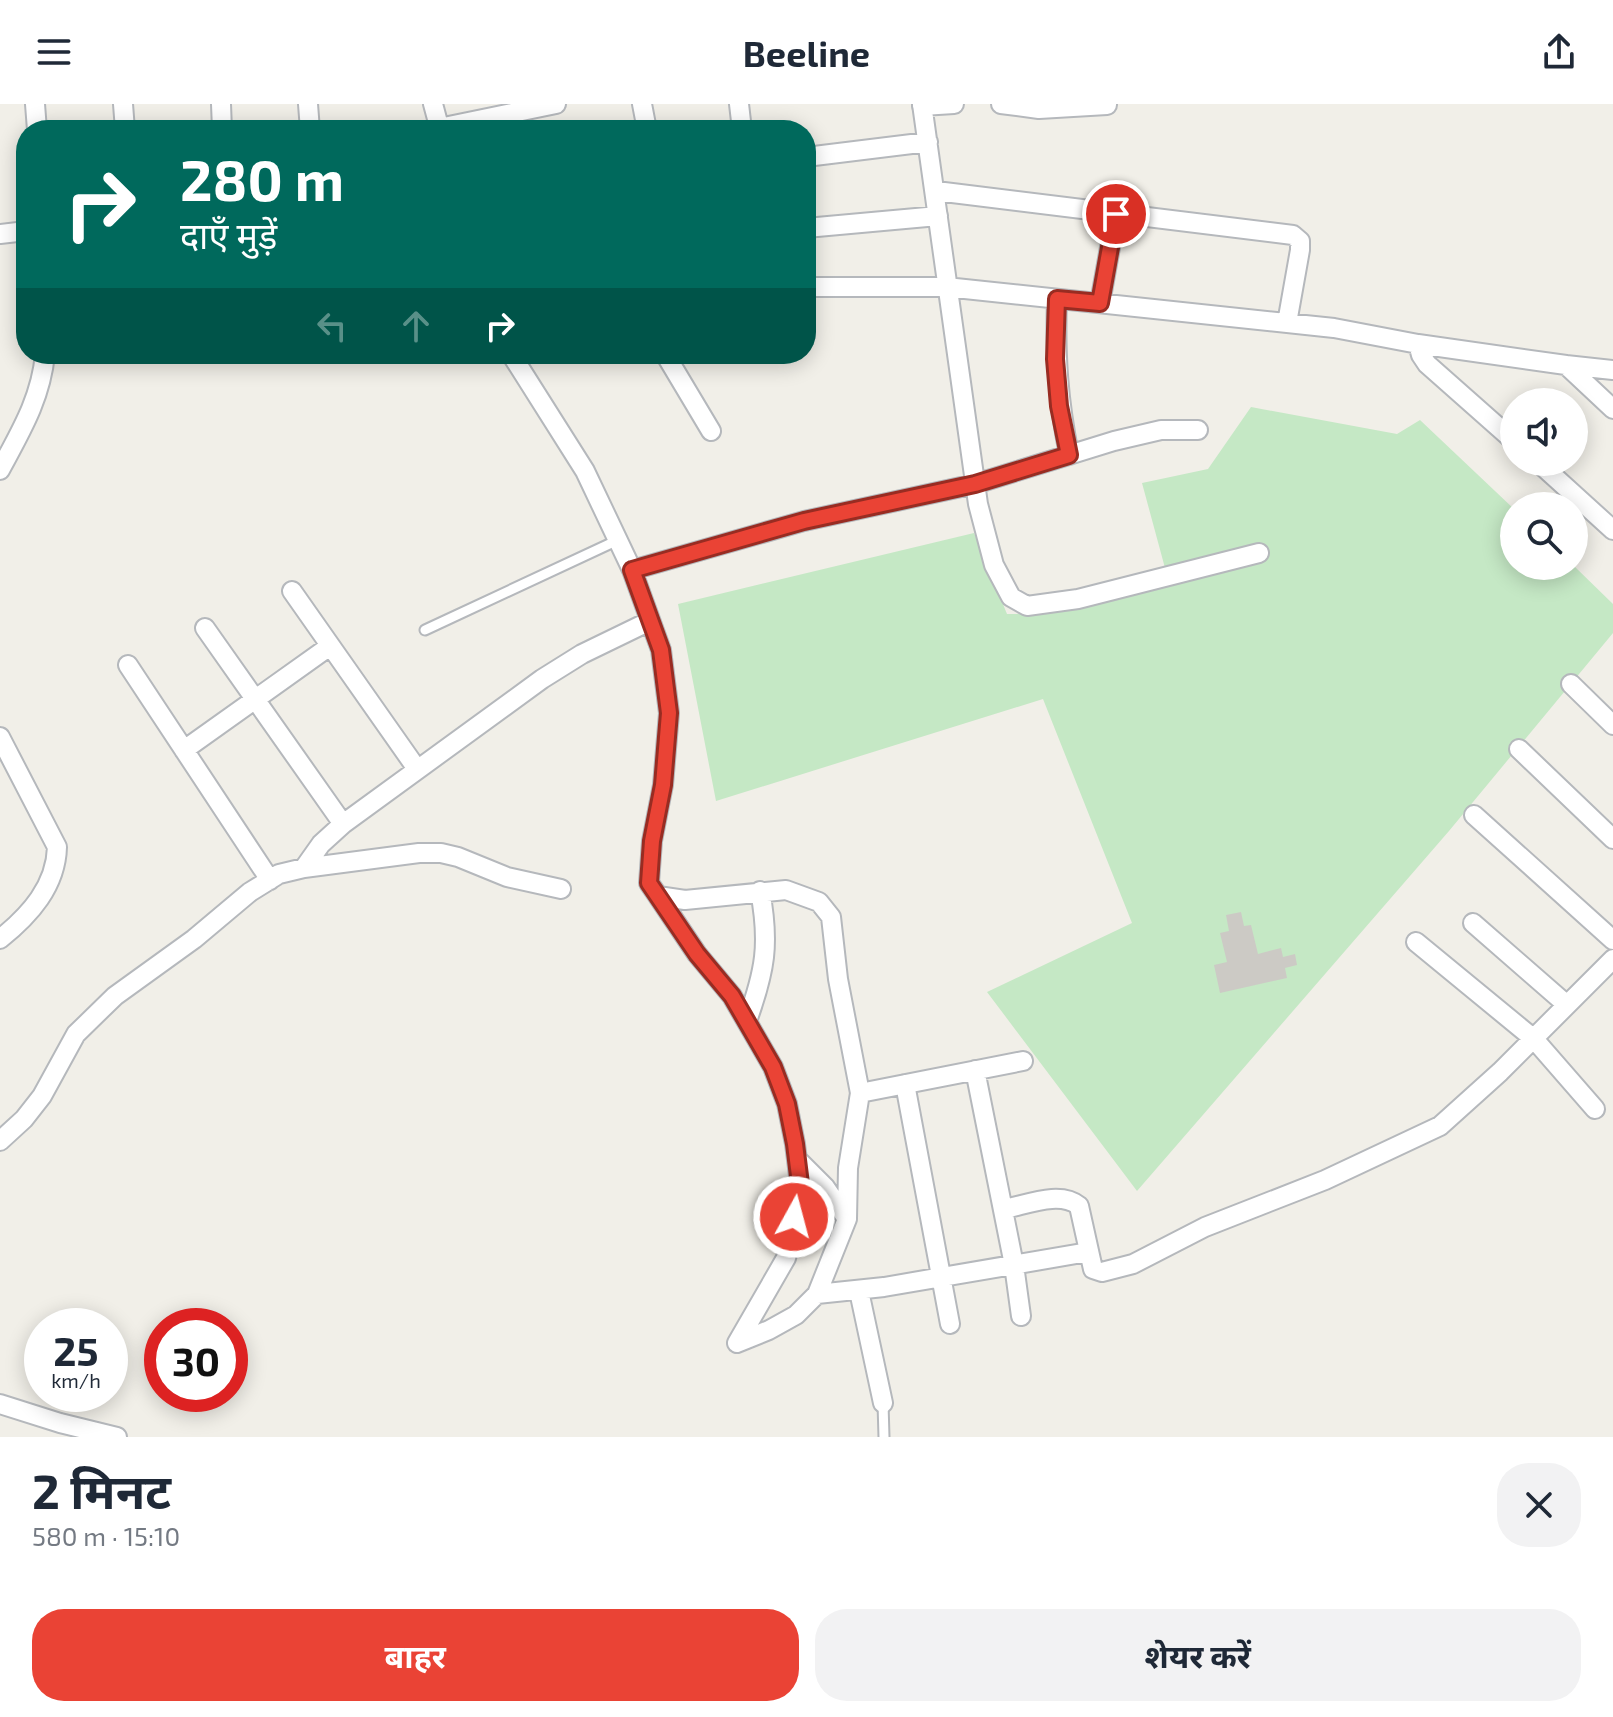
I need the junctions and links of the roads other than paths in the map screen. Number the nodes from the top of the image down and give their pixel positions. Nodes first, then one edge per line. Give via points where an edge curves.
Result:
1 (556, 104) edge
2 (954, 104) edge
3 (1001, 104) edge
4 (922, 105) edge
5 (1107, 105) edge
6 (482, 120) edge
7 (928, 142) junction
8 (816, 156) edge
9 (936, 191) junction
10 (1116, 214) junction
11 (938, 216) junction
12 (816, 227) edge
13 (816, 287) edge
14 (946, 287) junction
15 (1057, 299) junction
16 (1100, 303) junction
17 (1287, 323) junction
18 (1418, 344) junction
19 (44, 364) edge
20 (522, 364) edge
21 (671, 364) edge
22 (1566, 365) junction
23 (1613, 370) edge
24 (1613, 409) edge
25 (1500, 429) edge
26 (1198, 430) dead end
27 (711, 431) dead end
28 (1069, 455) junction
29 (0, 470) edge
30 (1553, 476) edge
31 (975, 484) junction
32 (1613, 530) edge
33 (618, 540) junction
34 (1259, 553) dead end
35 (632, 570) junction
36 (292, 591) dead end
37 (650, 621) junction
38 (205, 628) dead end
39 (425, 630) dead end
40 (330, 646) junction
41 (128, 665) dead end
42 (1571, 684) dead end
43 (254, 700) junction
44 (1613, 725) edge
45 (0, 737) edge
46 (1519, 749) dead end
47 (184, 750) junction
48 (417, 769) junction
49 (1474, 815) dead end
50 (343, 824) junction
51 (1613, 839) edge
52 (304, 868) junction
53 (270, 880) junction
54 (561, 889) dead end
55 (760, 891) junction
56 (658, 896) junction
57 (1473, 923) dead end
58 (0, 939) edge
59 (1613, 940) edge
60 (1416, 942) dead end
61 (1613, 959) edge
62 (1567, 1005) junction
63 (747, 1021) junction
64 (1534, 1039) junction
65 (1023, 1061) dead end
66 (975, 1070) junction
67 (905, 1084) junction
68 (860, 1093) junction
69 (1595, 1109) dead end
70 (0, 1141) edge
71 (797, 1159) junction
72 (1004, 1209) junction
73 (847, 1219) junction
74 (1088, 1252) junction
75 (1014, 1265) junction
76 (940, 1278) junction
77 (859, 1291) junction
78 (817, 1294) junction
79 (1021, 1316) dead end
80 (950, 1324) dead end
81 (883, 1403) joint
82 (0, 1404) edge
83 (117, 1437) edge
84 (884, 1437) edge

1 - 6 street
2 - 4 street
3 - 5 street via 1039,109
4 - 7 street
7 - 8 street
7 - 9 street
9 - 10 street
9 - 11 street
10 - 16 street
10 - 17 street via 1293,235 1300,250
11 - 12 street
11 - 14 street
13 - 14 street
14 - 15 street
14 - 31 street
15 - 16 street
15 - 28 street via 1055,359
16 - 17 street
17 - 18 street
18 - 22 street
18 - 25 street via 1427,364
19 - 29 street via 33,409
20 - 33 street via 585,471
21 - 27 street
22 - 23 street
22 - 24 street
26 - 28 street via 1161,430
28 - 31 street
30 - 32 street
31 - 34 street via 994,565 1011,597 1027,606 1078,599
31 - 35 street via 804,521
33 - 35 street
33 - 39 lane
35 - 37 street
36 - 40 street
37 - 48 street via 542,679
37 - 56 street via 661,650 669,713 649,883
38 - 43 street
40 - 43 street
40 - 48 street
41 - 47 street
42 - 44 street
43 - 47 street
43 - 50 street
45 - 58 street via 57,847 57,863 33,910
46 - 51 street
47 - 53 street
48 - 50 street
49 - 59 street
50 - 52 street
52 - 53 street
52 - 54 street via 441,853 507,877
53 - 70 street via 115,996 76,1034 42,1096
55 - 56 street via 685,900
55 - 63 street via 766,940 762,978
55 - 68 street via 802,894 819,902 831,917
56 - 63 street
57 - 62 street
60 - 64 street
61 - 62 street
62 - 64 street
63 - 71 street via 787,1104
64 - 69 street
64 - 74 street via 1440,1126 1325,1180 1205,1227 1133,1264 1102,1272 1093,1269
65 - 66 street
66 - 67 street
66 - 72 street
67 - 68 street
67 - 76 street
68 - 73 street via 848,1168
71 - 73 street
71 - 78 street via 801,1192 786,1258 737,1343 796,1315
72 - 74 street via 1061,1198 1074,1202
72 - 75 street
73 - 78 street
74 - 75 street
75 - 76 street
75 - 79 street
76 - 77 street
76 - 80 street
77 - 78 street
77 - 81 street
81 - 84 lane
82 - 83 street

